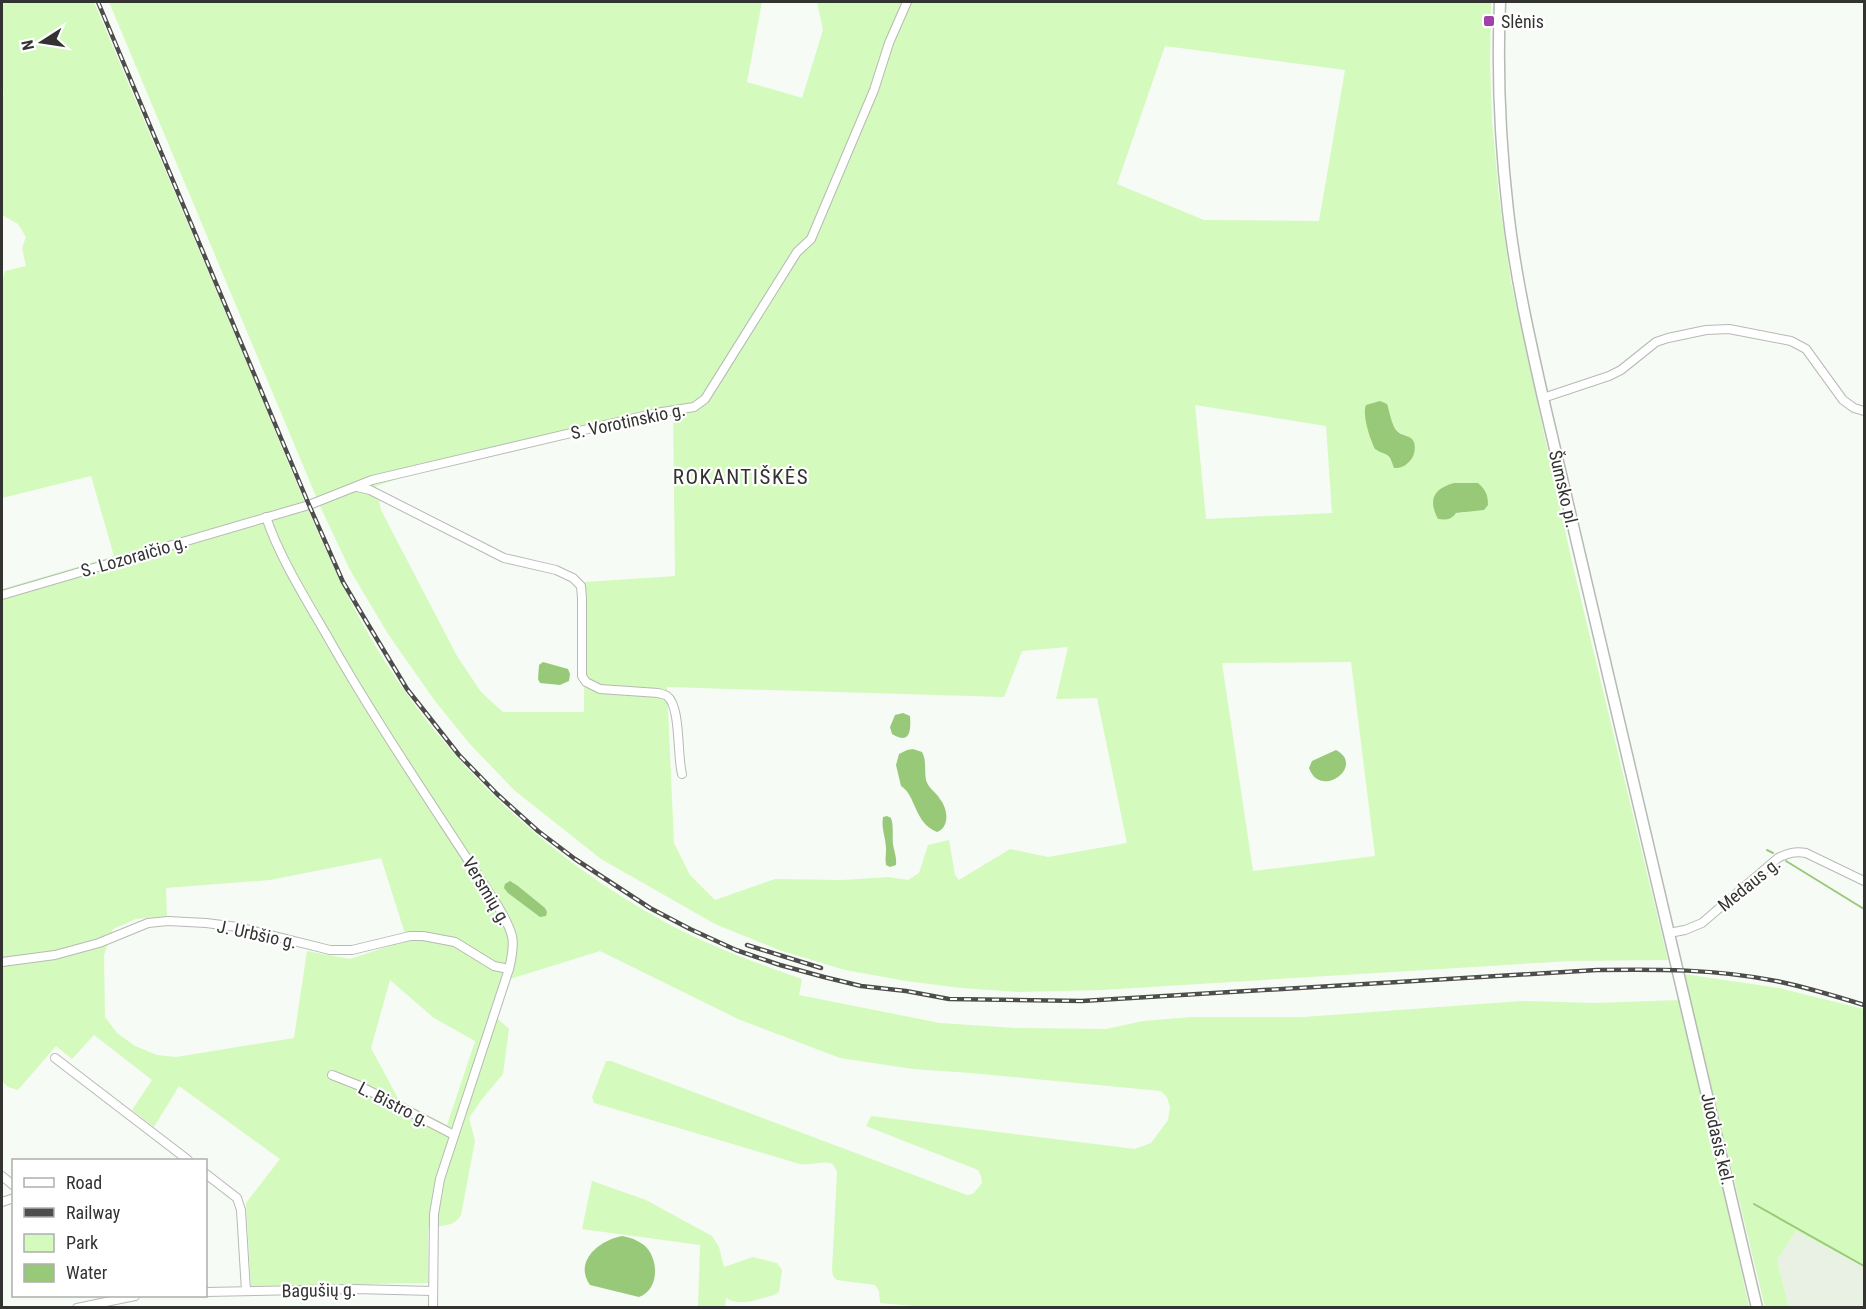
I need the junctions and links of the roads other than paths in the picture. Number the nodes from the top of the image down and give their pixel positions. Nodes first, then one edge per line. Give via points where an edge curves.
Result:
1 (907, 2) edge
2 (1500, 2) edge
3 (1543, 399) junction
4 (1864, 411) edge
5 (356, 486) junction
6 (266, 517) junction
7 (2, 595) edge
8 (682, 774) dead end
9 (1864, 881) edge
10 (1669, 933) junction
11 (2, 962) edge
12 (509, 969) junction
13 (1678, 970) joint
14 (55, 1058) dead end
15 (332, 1075) dead end
16 (454, 1135) junction
17 (185, 1159) edge
18 (207, 1175) edge
19 (433, 1291) junction
20 (207, 1292) edge
21 (246, 1292) junction
22 (130, 1297) edge
23 (77, 1308) edge
24 (433, 1308) edge
25 (1756, 1308) edge

1 - 5 street, S. Vorotinskio g. via 811,239 797,252 705,399 694,407
2 - 3 main road, Šumsko pl. via 1500,110 1508,212 1521,299
3 - 4 street via 1621,370 1656,342 1706,330 1729,329 1791,341 1806,350 1843,400
3 - 10 main road, Šumsko pl.
5 - 6 street, S. Vorotinskio g.
5 - 8 street via 504,558 573,578 580,586 582,598 582,676 600,689 666,696 675,712
6 - 7 street, S. Lozoraičio g.
6 - 12 street, Versmių g. via 309,605 353,682 510,926 514,949
9 - 10 street, Medaus g. via 1806,853 1786,854 1702,923
10 - 13 main road, Šumsko pl.
11 - 12 street, J. Urbšio g. via 55,955 148,923 168,921 238,927 330,950 352,950 423,936 455,942 494,966
12 - 16 street, Versmių g.
13 - 25 main road, Juodasis kel.
14 - 17 street
15 - 16 street, L. Bistro g.
16 - 19 street, Versmių g. via 434,1214
18 - 21 street via 237,1198 242,1210
19 - 21 street, Bagušių g.
19 - 24 street, Versmių g.
20 - 21 street, Bagušių g.
22 - 23 street

